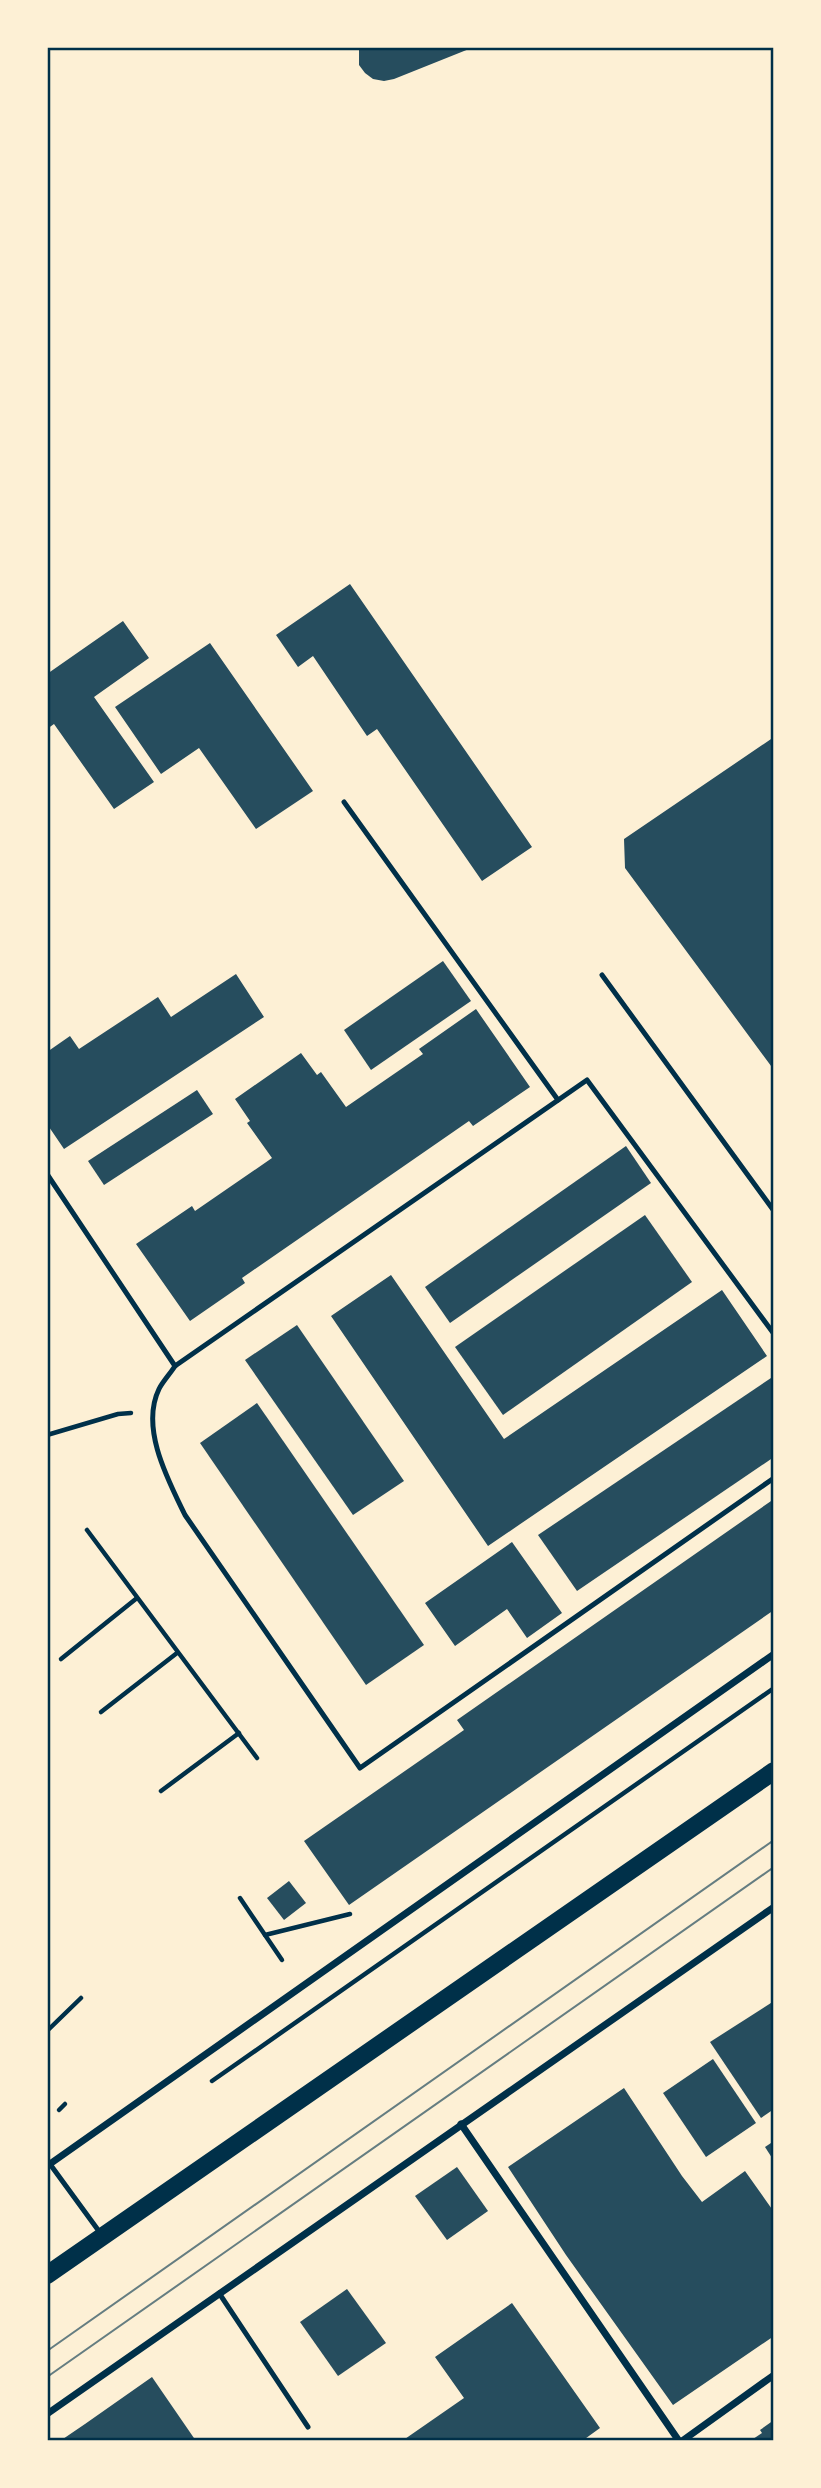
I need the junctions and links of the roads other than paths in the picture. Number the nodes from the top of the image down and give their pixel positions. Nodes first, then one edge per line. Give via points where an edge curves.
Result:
1 (344, 802) dead end
2 (602, 975) dead end
3 (558, 1100) junction
4 (47, 1174) edge
5 (774, 1211) edge
6 (774, 1334) edge
7 (175, 1366) junction
8 (774, 1478) edge
9 (774, 1654) edge
10 (774, 1771) edge
11 (774, 1907) edge
12 (461, 2124) junction
13 (48, 2163) edge
14 (103, 2236) junction
15 (47, 2275) edge
16 (219, 2293) junction
17 (774, 2375) edge
18 (47, 2414) edge
19 (308, 2427) dead end
20 (681, 2441) edge

1 - 3 lane
2 - 5 lane
3 - 6 lane via 587,1080
3 - 7 lane
4 - 7 lane
7 - 8 lane via 159,1390 153,1412 155,1438 168,1481 186,1515 360,1768
9 - 13 street
10 - 14 main road
11 - 12 street
12 - 16 street
12 - 20 street
13 - 14 lane
14 - 15 main road
16 - 18 street
16 - 19 lane
17 - 20 street

